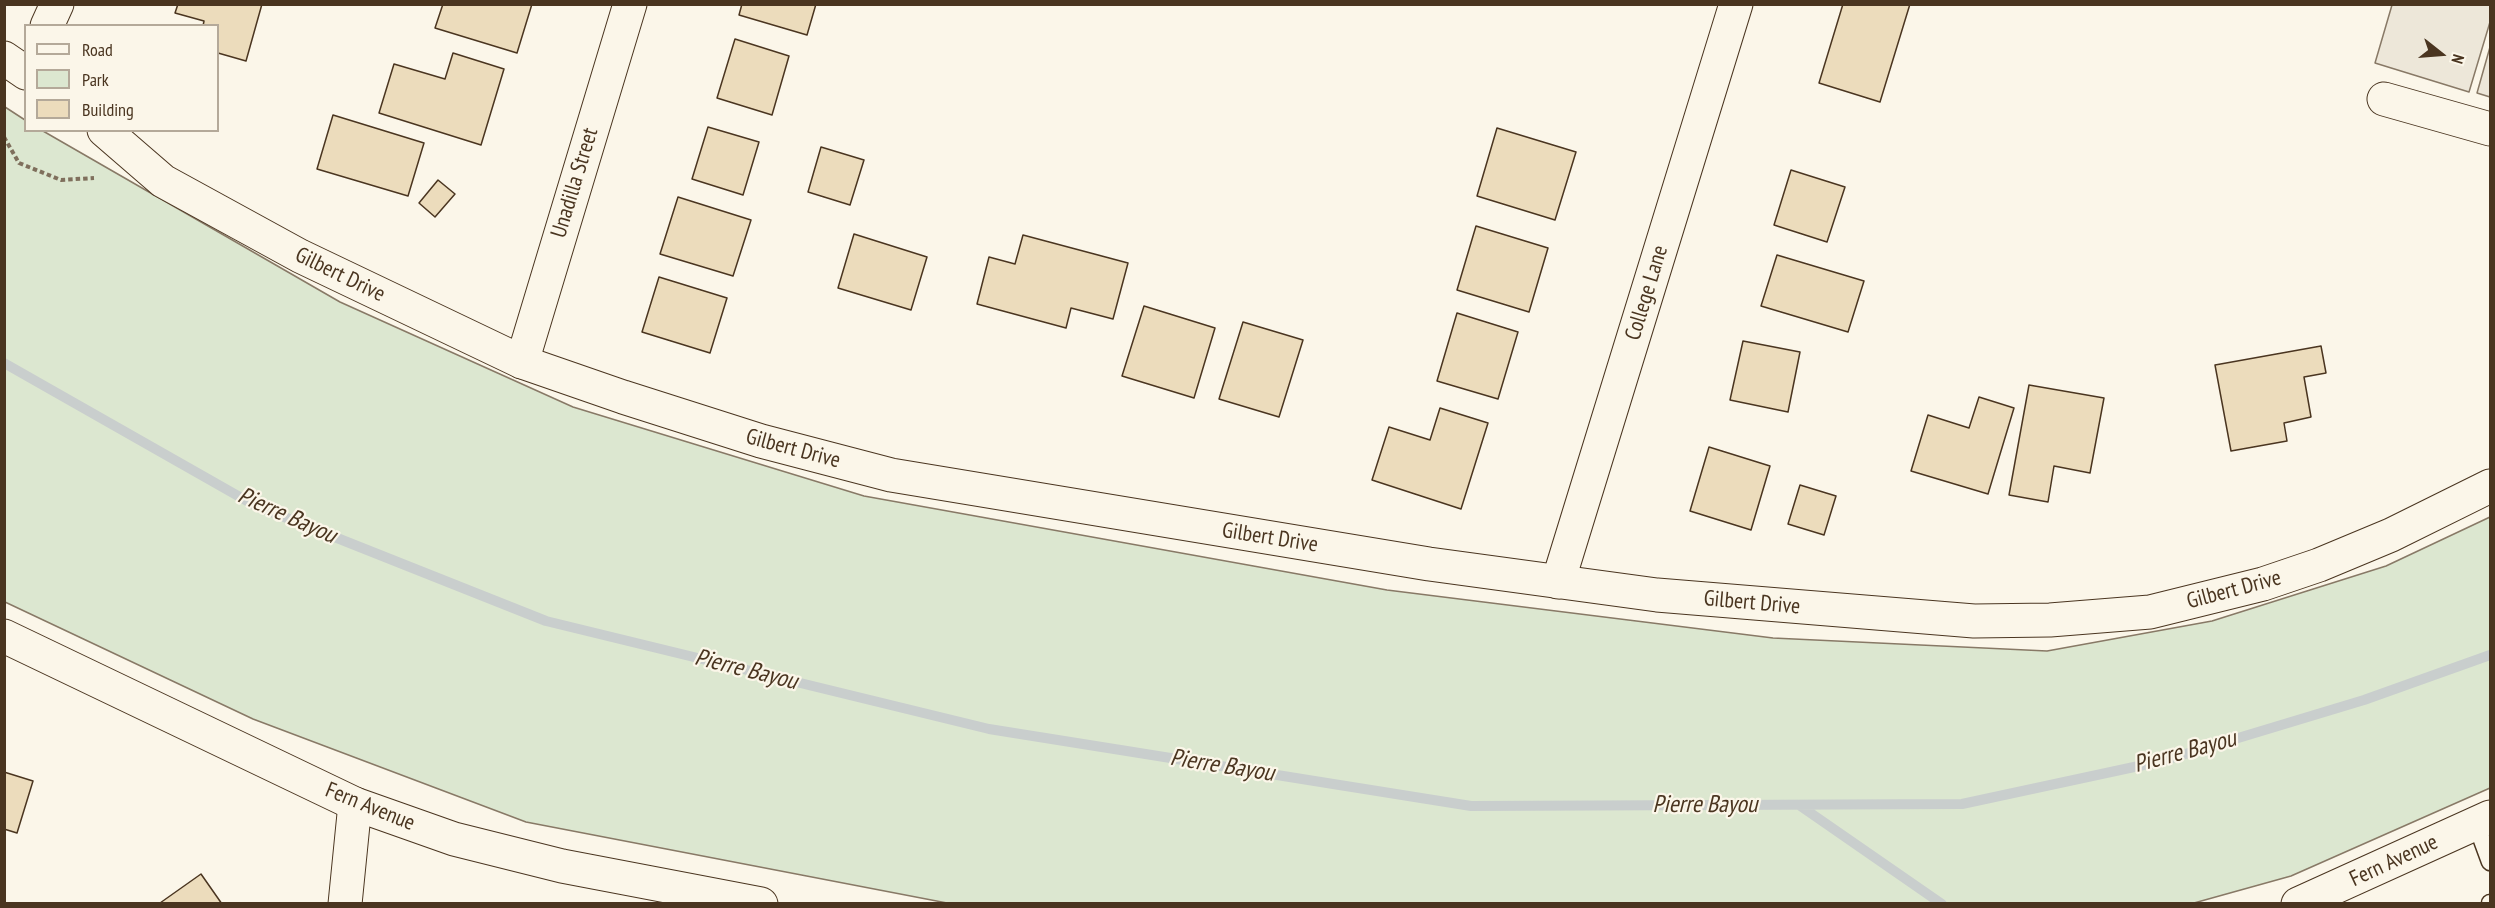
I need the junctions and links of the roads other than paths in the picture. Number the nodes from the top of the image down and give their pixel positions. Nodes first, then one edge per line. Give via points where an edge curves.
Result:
1 (57, 4) edge
2 (630, 4) edge
3 (1736, 4) edge
4 (48, 24) edge
5 (2384, 99) dead end
6 (2490, 129) edge
7 (106, 132) edge
8 (522, 362) junction
9 (2490, 486) edge
10 (1558, 582) junction
11 (4, 636) edge
12 (355, 804) junction
13 (2483, 820) edge
14 (2490, 862) edge
15 (345, 903) edge
16 (761, 903) edge
17 (2298, 903) edge

1 - 4 street
2 - 8 street, Unadilla Street
3 - 10 street, College Lane
5 - 6 street
7 - 8 street, Gilbert Drive via 163,181 300,256
8 - 10 street, Gilbert Drive via 762,441 891,475
9 - 10 street, Gilbert Drive via 2319,565 2263,584 2150,612 1974,621 1657,595
11 - 12 street, Fern Avenue
12 - 15 street
12 - 16 street, Fern Avenue via 465,842 562,866
13 - 14 lane
13 - 17 street, Fern Avenue

